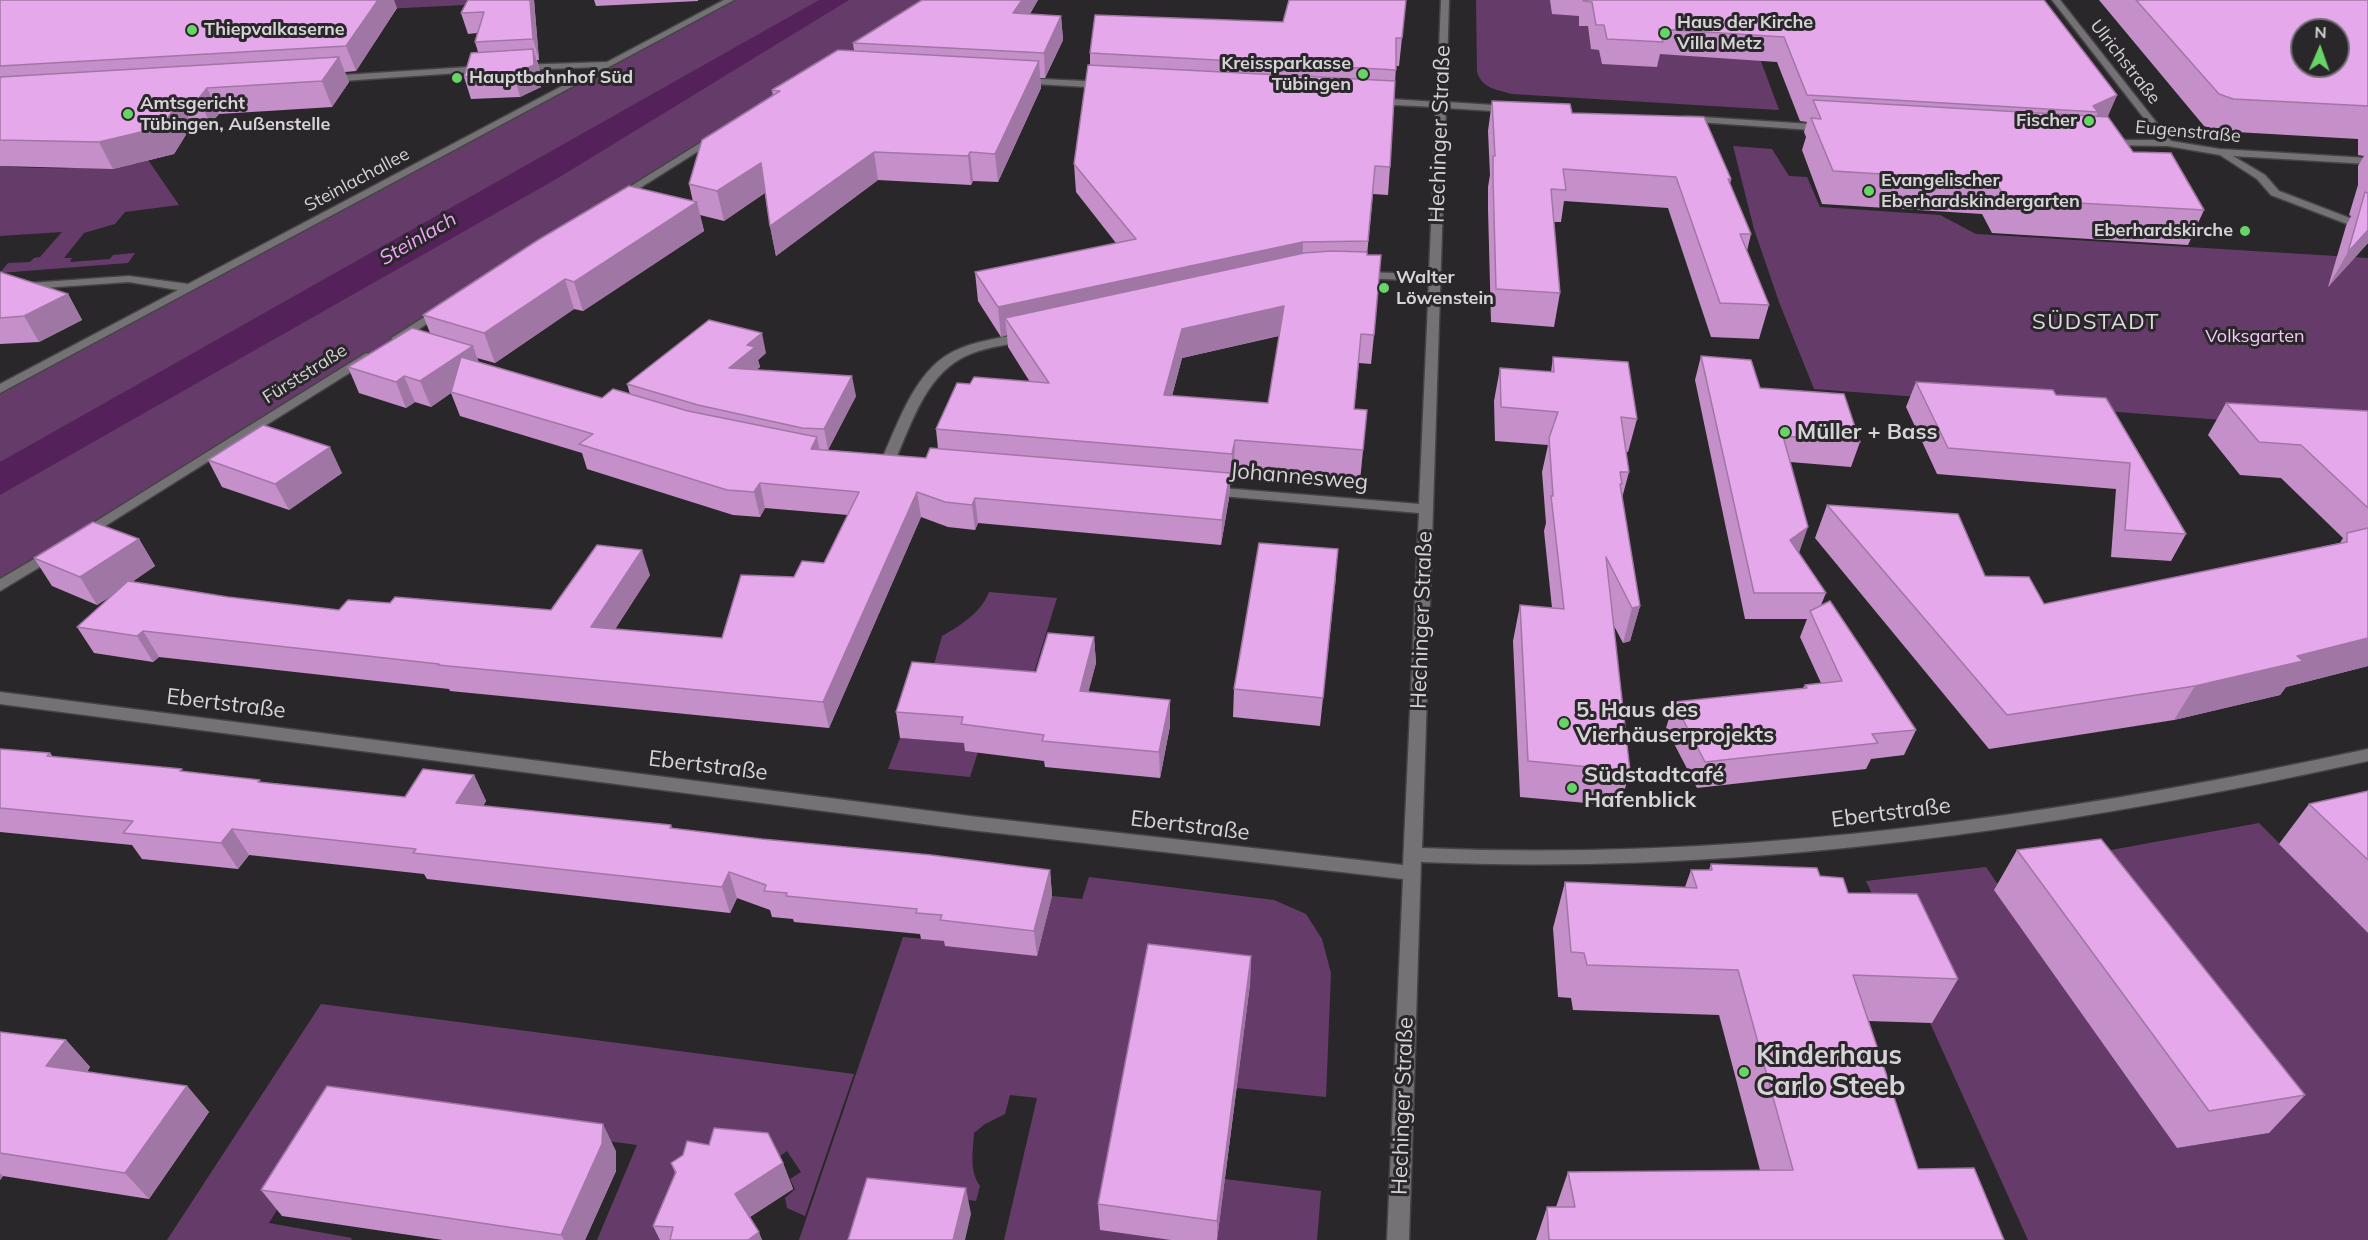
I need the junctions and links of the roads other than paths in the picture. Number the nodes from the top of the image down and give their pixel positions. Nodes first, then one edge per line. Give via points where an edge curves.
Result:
1 (730, 0) edge
2 (1445, 0) edge
3 (2056, 0) edge
4 (607, 64) junction
5 (512, 67) edge
6 (500, 68) edge
7 (319, 79) edge
8 (1012, 80) edge
9 (1112, 85) edge
10 (1365, 101) edge
11 (1441, 106) junction
12 (1514, 110) edge
13 (1679, 119) edge
14 (1833, 128) edge
15 (725, 130) edge
16 (2168, 143) junction
17 (2098, 144) edge
18 (2220, 152) junction
19 (2368, 160) edge
20 (606, 205) edge
21 (2368, 229) edge
22 (1352, 274) edge
23 (1436, 278) junction
24 (0, 288) edge
25 (191, 288) junction
26 (452, 303) edge
27 (1044, 333) edge
28 (383, 346) junction
29 (415, 346) edge
30 (0, 389) edge
31 (887, 463) edge
32 (1194, 489) edge
33 (1426, 509) junction
34 (0, 586) edge
35 (0, 698) edge
36 (2368, 754) edge
37 (1412, 864) junction
38 (1398, 1240) edge

1 - 4 street, Steinlachallee
2 - 11 street, Hechinger Straße
3 - 16 street, Ulrichstraße
4 - 5 street
4 - 25 street, Steinlachallee
6 - 7 street
8 - 9 street
10 - 11 street
11 - 12 street
11 - 23 street, Hechinger Straße
13 - 14 street
15 - 20 street
16 - 17 street, Eugenstraße
16 - 18 street, Eugenstraße
18 - 19 street, Eugenstraße
18 - 21 street via 2261,177 2275,193
22 - 23 street
23 - 33 street, Hechinger Straße
24 - 25 street via 129,279
25 - 30 street, Steinlachallee
26 - 28 street, Fürststraße
27 - 31 street via 978,348 935,370
28 - 29 street
28 - 34 street, Fürststraße
32 - 33 street, Johannesweg
33 - 37 street, Hechinger Straße
35 - 37 street, Ebertstraße via 970,823
36 - 37 street, Ebertstraße via 2239,783 2093,809 1829,843
37 - 38 street, Hechinger Straße

